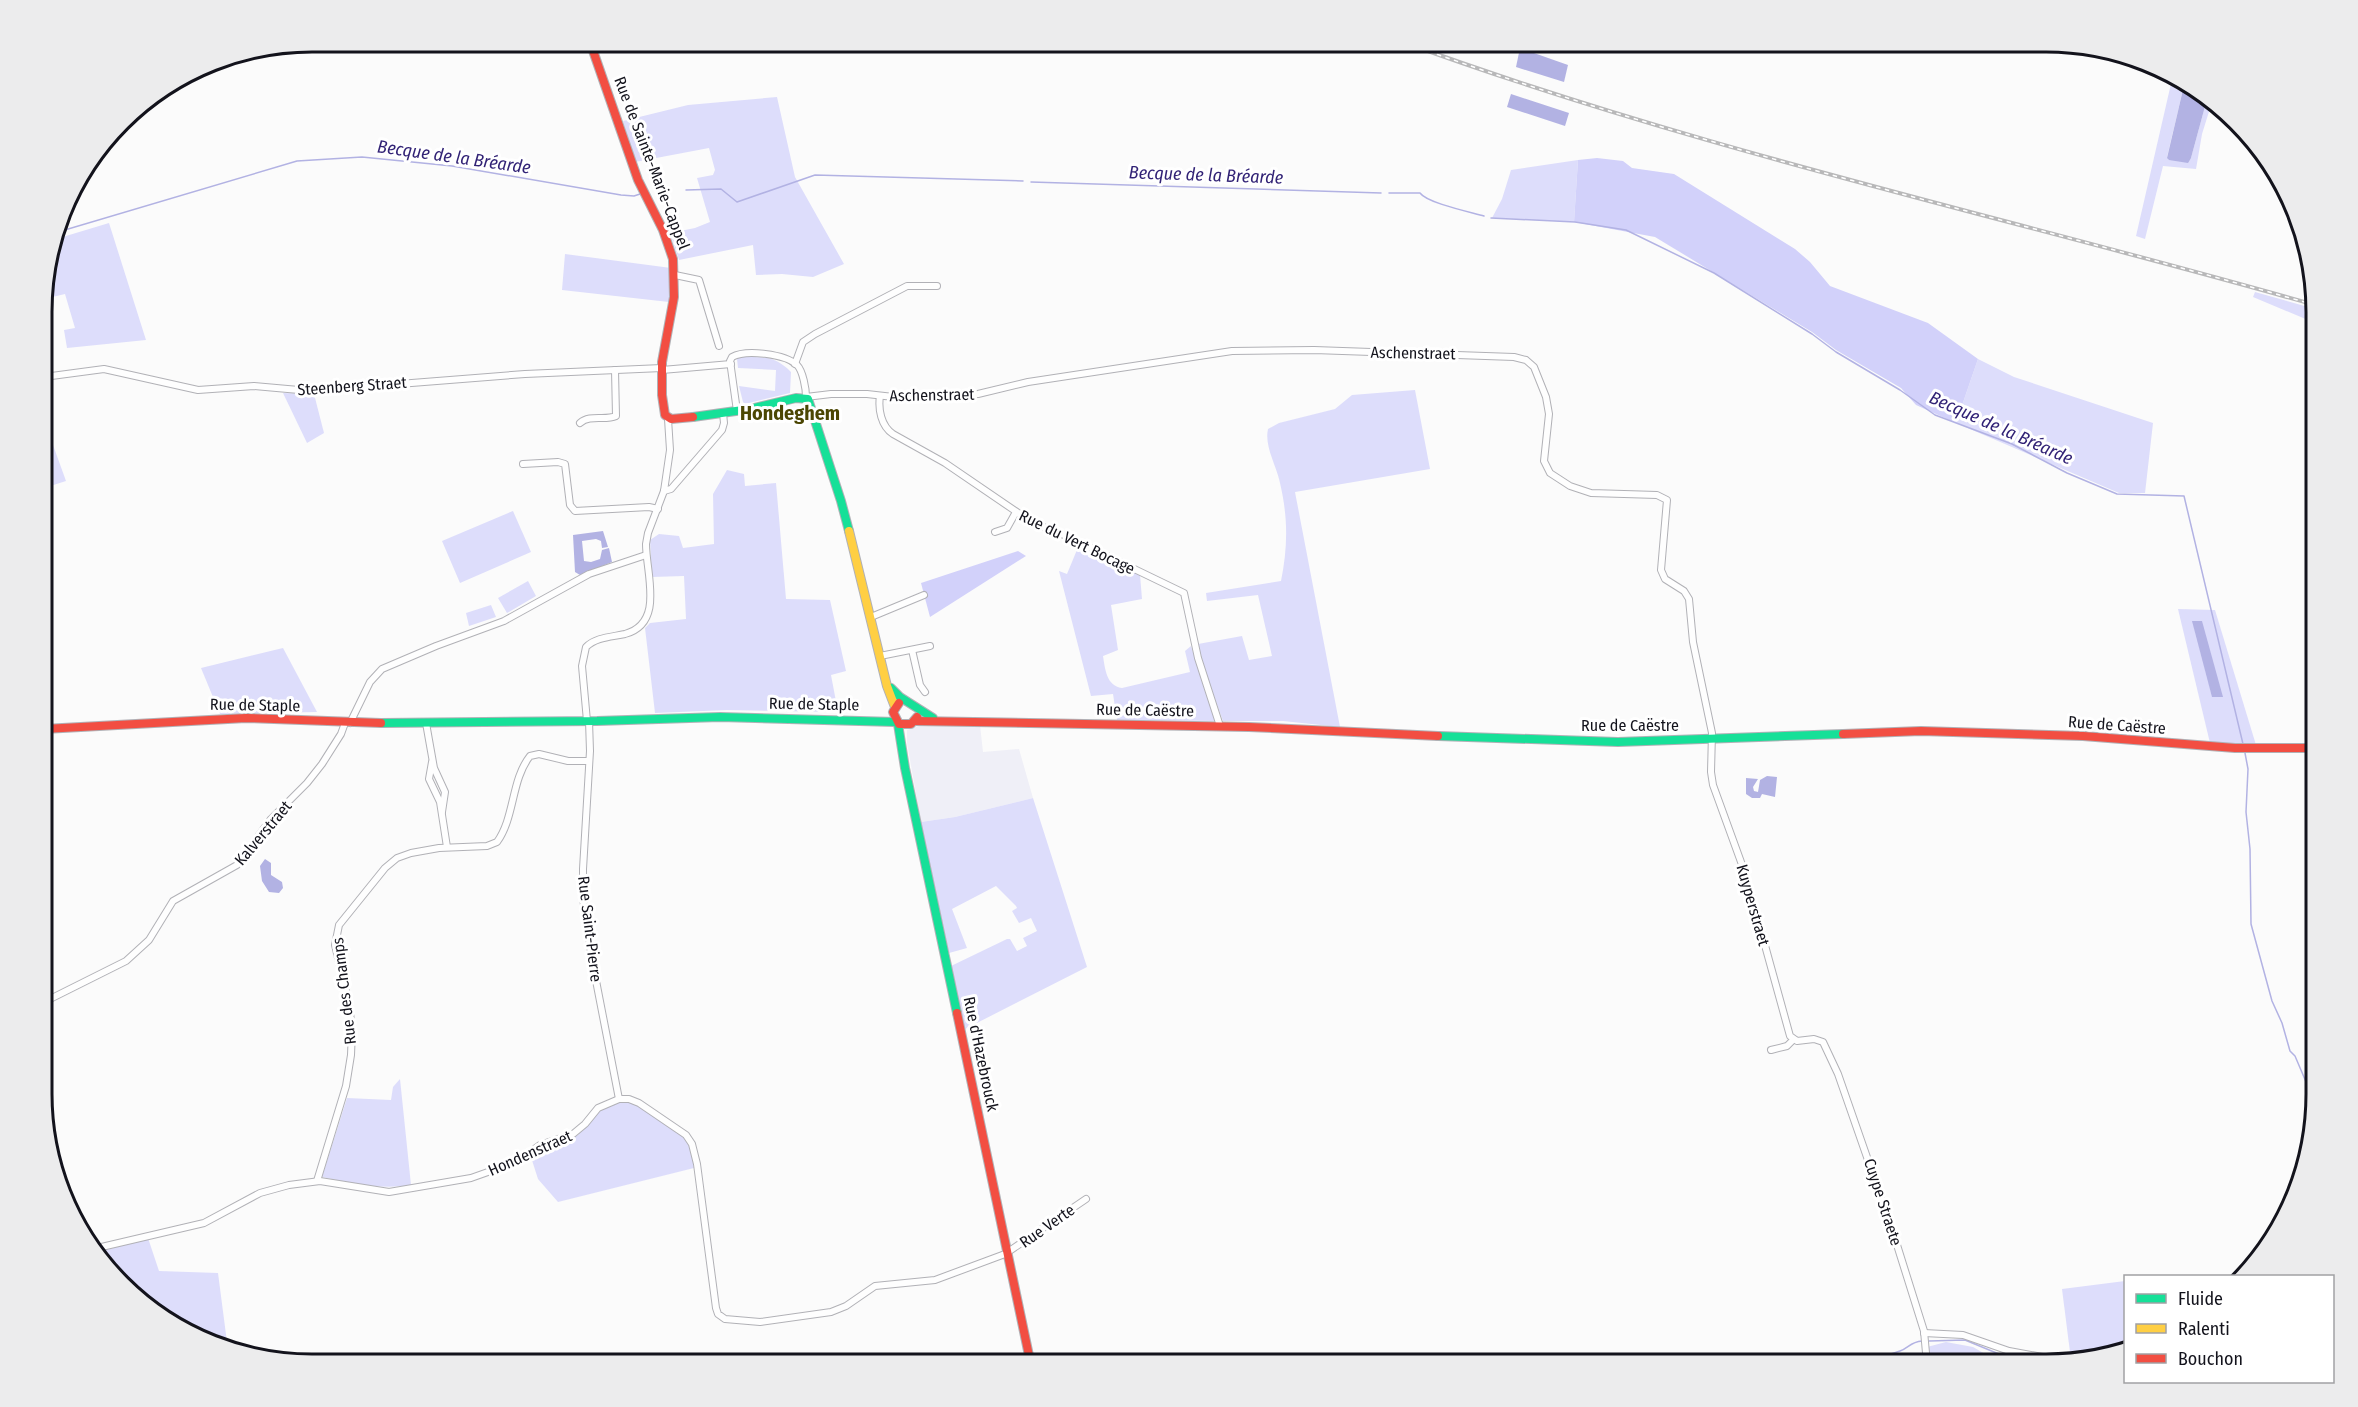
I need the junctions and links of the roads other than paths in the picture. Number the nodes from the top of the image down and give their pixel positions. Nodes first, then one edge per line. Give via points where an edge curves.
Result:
1 (593, 52) edge
2 (675, 275) junction
3 (937, 286) dead end
4 (719, 346) dead end
5 (731, 364) junction
6 (795, 364) junction
7 (662, 369) junction
8 (615, 370) junction
9 (52, 376) edge
10 (880, 396) junction
11 (806, 397) junction
12 (737, 411) junction
13 (723, 413) junction
14 (668, 418) junction
15 (580, 423) dead end
16 (523, 464) dead end
17 (664, 491) junction
18 (658, 509) junction
19 (1016, 512) junction
20 (995, 532) dead end
21 (646, 555) junction
22 (924, 596) dead end
23 (871, 617) junction
24 (930, 646) dead end
25 (912, 650) junction
26 (880, 656) junction
27 (886, 680) junction
28 (925, 692) dead end
29 (912, 705) junction
30 (894, 709) junction
31 (873, 720) junction
32 (586, 721) junction
33 (945, 721) junction
34 (915, 722) junction
35 (348, 723) junction
36 (426, 723) junction
37 (899, 724) junction
38 (1220, 726) junction
39 (52, 729) edge
40 (1713, 738) junction
41 (2306, 748) edge
42 (589, 761) junction
43 (447, 847) junction
44 (52, 998) edge
45 (1793, 1040) junction
46 (1771, 1050) dead end
47 (619, 1099) junction
48 (317, 1181) junction
49 (1086, 1199) dead end
50 (102, 1247) edge
51 (1007, 1253) junction
52 (1924, 1333) junction
53 (1029, 1354) edge
54 (1926, 1354) edge
55 (2025, 1354) edge

1 - 2 main road, Rue de Sainte-Marie-Cappel via 638,180 669,244
2 - 4 street via 699,280
2 - 7 main road, Rue de Sainte-Marie-Cappel
3 - 6 street via 907,286 815,334 803,342
5 - 6 street, Steenberg Straet via 736,354 768,354
5 - 7 street, Steenberg Straet
5 - 12 street
6 - 11 street
7 - 8 street, Steenberg Straet
7 - 14 main road, Rue de Sainte-Marie-Cappel via 663,407
8 - 9 street, Steenberg Straet via 304,391 254,386 198,390 104,369
8 - 15 street via 615,416
10 - 11 street, Aschenstraet
10 - 19 street, Rue du Vert Bocage via 881,416 890,432
10 - 40 street, Aschenstraet via 911,399 978,394 1032,381 1229,351 1437,353 1526,360 1537,373 1548,404 1544,457 1550,473 1587,492 1657,495 1667,500 1661,570 1665,579 1689,599 1693,642
11 - 12 main road
11 - 23 main road via 837,488
12 - 13 main road
13 - 14 main road
13 - 17 street via 724,425 718,435 673,488
14 - 17 street, Rue Saint-Pierre via 670,450
16 - 18 street via 565,464 570,505 576,512
17 - 18 street, Rue Saint-Pierre
18 - 21 street, Rue Saint-Pierre via 648,533
19 - 20 street via 1007,528
19 - 38 street, Rue du Vert Bocage via 1184,593 1198,658
21 - 32 street, Rue Saint-Pierre via 650,605 645,621 633,631 593,641 584,650
21 - 35 street, Kalverstraet via 589,574 508,619 382,669 370,681
22 - 23 street
23 - 26 main road
24 - 25 street
25 - 26 street
25 - 28 street
26 - 27 main road
27 - 29 main road, Rue de Caëstre via 894,692
27 - 30 main road
29 - 30 main road via 901,702
29 - 33 main road, Rue de Caëstre
29 - 34 main road via 918,715
30 - 31 main road, Rue de Staple
30 - 37 main road
31 - 32 main road, Rue de Staple
31 - 37 main road, Rue de Staple
32 - 36 main road, Rue de Staple via 508,717
32 - 42 street, Rue Saint-Pierre
33 - 34 main road, Rue de Caëstre
33 - 38 main road, Rue de Caëstre
34 - 37 main road
35 - 36 main road, Rue de Staple
35 - 39 main road, Rue de Staple via 219,719
35 - 44 street, Kalverstraet via 316,772 274,815 237,865 173,901 149,940 126,961
36 - 43 street via 432,762 429,779 439,799
37 - 51 main road, Rue d'Hazebrouck
38 - 40 main road, Rue de Caëstre via 1611,741
40 - 41 main road, Rue de Caëstre via 1914,731
40 - 45 street, Kuyperstraet via 1713,785 1745,873
42 - 43 street, Rue des Champs via 530,756 499,840 490,845
42 - 47 street, Rue Saint-Pierre via 584,903
43 - 48 street, Rue des Champs via 411,852 394,860 337,928 335,945 350,1009 351,1055 346,1086
45 - 46 street
45 - 52 street, Cuype Straete via 1816,1039 1824,1044 1835,1066
47 - 48 street, Hondenstraet via 598,1108 573,1134 540,1145 516,1162 466,1179 389,1192
47 - 51 street via 639,1103 691,1142 716,1310 725,1319 769,1321 831,1312 875,1286 935,1280
48 - 50 street, Hondenstraet via 266,1191 204,1223
49 - 51 street, Rue Verte
51 - 53 main road, Rue d'Hazebrouck
52 - 54 street, Cuype Straete
52 - 55 street via 1963,1335

